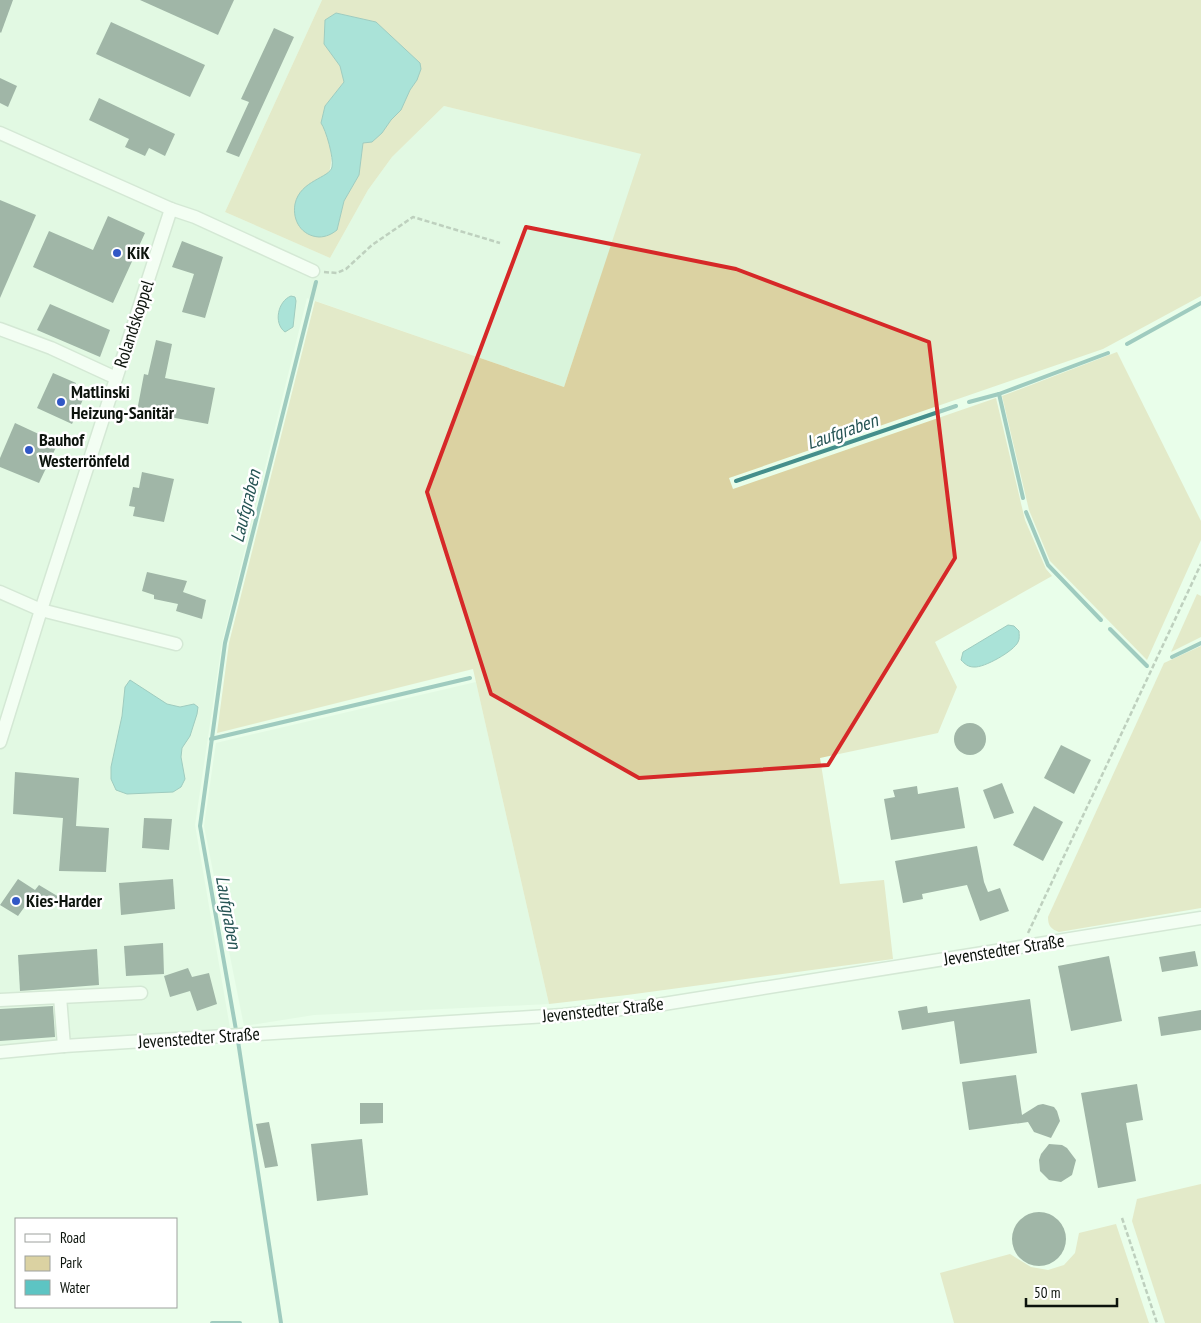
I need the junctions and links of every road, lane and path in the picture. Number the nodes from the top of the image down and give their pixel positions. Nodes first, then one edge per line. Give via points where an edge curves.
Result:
1 (0, 133) edge
2 (171, 209) junction
3 (500, 243) dead end
4 (313, 271) joint
5 (0, 329) edge
6 (116, 378) junction
7 (1201, 564) edge
8 (0, 592) edge
9 (41, 610) junction
10 (176, 644) dead end
11 (0, 742) edge
12 (1201, 918) edge
13 (1021, 948) junction
14 (141, 992) dead end
15 (60, 997) junction
16 (0, 1000) edge
17 (64, 1046) junction
18 (0, 1052) edge
19 (1122, 1218) dead end
20 (1158, 1323) edge

1 - 2 street
2 - 4 street via 196,217
2 - 6 street, Rolandskoppel
3 - 4 path via 413,218 372,245 346,269 337,273
5 - 6 street via 52,348
6 - 9 street, Rolandskoppel
7 - 13 path
8 - 9 street
9 - 10 street
9 - 11 street, Rolandskoppel
12 - 13 street, Jevenstedter Straße
13 - 17 street, Jevenstedter Straße via 641,1008
14 - 15 street
15 - 16 street
15 - 17 street
17 - 18 street, Jevenstedter Straße
19 - 20 path

